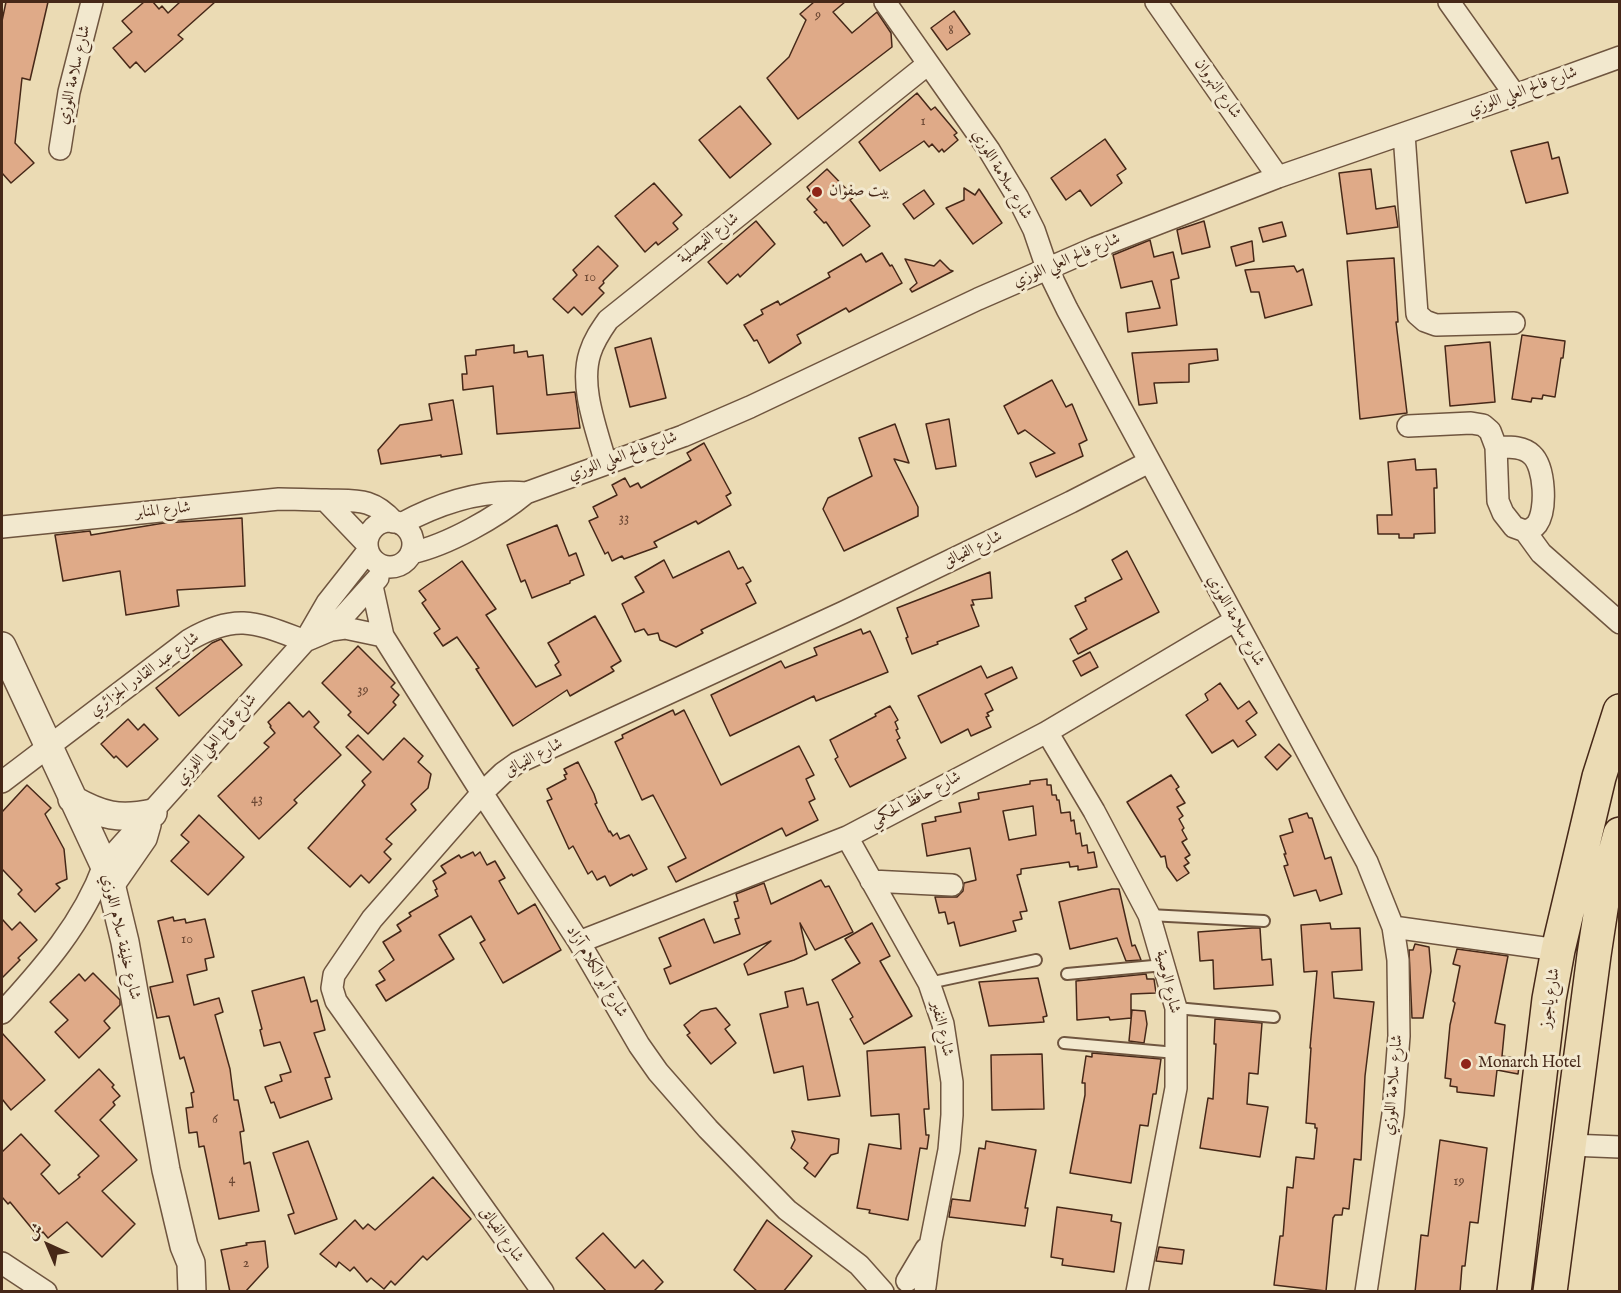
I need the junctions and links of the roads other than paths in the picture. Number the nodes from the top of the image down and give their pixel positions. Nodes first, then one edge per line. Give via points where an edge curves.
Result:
1 (92, 2) edge
2 (885, 2) edge
3 (1156, 2) edge
4 (1449, 2) edge
5 (1620, 57) edge
6 (928, 64) junction
7 (1515, 95) junction
8 (1404, 134) junction
9 (60, 149) dead end
10 (1278, 177) junction
11 (1047, 268) junction
12 (1514, 323) dead end
13 (1408, 426) dead end
14 (1496, 447) junction
15 (1149, 462) junction
16 (606, 464) junction
17 (526, 492) junction
18 (325, 500) junction
19 (397, 523) junction
20 (2, 527) edge
21 (1525, 531) junction
22 (367, 547) junction
23 (411, 553) junction
24 (387, 566) junction
25 (372, 586) junction
26 (1234, 621) junction
27 (1620, 623) edge
28 (331, 630) junction
29 (383, 636) junction
30 (305, 641) junction
31 (2, 646) edge
32 (1620, 711) edge
33 (1047, 732) junction
34 (48, 747) junction
35 (2, 782) edge
36 (482, 793) junction
37 (72, 799) junction
38 (153, 813) junction
39 (1620, 834) edge
40 (847, 837) junction
41 (108, 876) junction
42 (871, 881) junction
43 (952, 885) dead end
44 (1149, 915) junction
45 (1264, 921) dead end
46 (1393, 927) junction
47 (579, 942) junction
48 (1558, 950) junction
49 (1036, 960) dead end
50 (1164, 965) junction
51 (1067, 974) dead end
52 (929, 983) junction
53 (1176, 1008) junction
54 (2, 1013) edge
55 (1274, 1017) dead end
56 (1064, 1043) dead end
57 (1176, 1053) junction
58 (1570, 1145) junction
59 (1620, 1147) edge
60 (184, 1246) junction
61 (2, 1263) edge
62 (906, 1288) edge
63 (537, 1289) edge
64 (46, 1292) edge
65 (173, 1292) edge
66 (192, 1292) edge
67 (1137, 1292) edge
68 (1366, 1292) edge
69 (1514, 1292) edge
70 (1550, 1292) edge

1 - 9 street, شارع سلامة اللوزي via 69,92
2 - 6 street, شارع سلامة اللوزي
3 - 10 street, شارع النهروان
4 - 7 street
5 - 7 street, شارع فالح العلي اللوزي
6 - 11 street, شارع سلامة اللوزي via 1018,198
6 - 16 street, شارع الفيصلية via 608,320 589,354 587,378
7 - 8 street, شارع فالح العلي اللوزي
8 - 10 street, شارع فالح العلي اللوزي
8 - 12 street via 1418,314 1436,325
10 - 11 street, شارع فالح العلي اللوزي
11 - 15 street, شارع سلامة اللوزي
11 - 16 street, شارع فالح العلي اللوزي via 750,407
13 - 14 street via 1483,425
14 - 21 street via 1498,501 1514,528
14 - 21 street via 1525,450 1539,464 1544,496 1541,512 1538,523
15 - 26 street, شارع سلامة اللوزي
15 - 36 street, شارع الفيالق via 834,617 530,756 503,773
16 - 17 street, شارع فالح العلي اللوزي
17 - 19 street, شارع فالح العلي اللوزي via 503,491 470,498
17 - 23 street, شارع فالح العلي اللوزي via 485,521 426,550
18 - 19 street, شارع المنابر via 366,501
18 - 20 street, شارع المنابر via 279,499
18 - 22 street
19 - 22 street via 373,528
19 - 23 street via 411,536
21 - 27 street via 1541,553
22 - 24 street via 376,563
22 - 30 street, شارع فالح العلي اللوزي
23 - 24 street via 399,565
24 - 25 street, شارع فالح العلي اللوزي
25 - 28 street, شارع فالح العلي اللوزي
25 - 29 street, شارع أبو الكلام آزاد
26 - 33 street, شارع حافظ الحكمي
26 - 46 street, شارع سلامة اللوزي via 1367,862
28 - 29 street via 345,628
28 - 30 street, شارع فالح العلي اللوزي
29 - 36 street, شارع أبو الكلام آزاد
30 - 34 street, شارع عبد القادر الجزائري via 241,622 206,630
30 - 38 street, شارع فالح العلي اللوزي
31 - 34 street, شارع خليفة سلام اللوزي
32 - 48 main road, شارع ياجوز via 1599,777
33 - 40 street, شارع حافظ الحكمي
33 - 44 street, شارع الوصية
34 - 35 street, شارع عبد القادر الجزائري
34 - 37 street, شارع خليفة سلام اللوزي
36 - 47 street, شارع أبو الكلام آزاد
36 - 63 street, شارع الفيالق via 372,919 334,975 332,988 346,1017
37 - 38 street via 108,815
37 - 41 street, شارع خليفة سلام اللوزي
38 - 41 street, شارع فالح العلي اللوزي via 146,838
39 - 58 main road via 1603,896
40 - 42 street, شارع النفير
40 - 47 street, شارع حافظ الحكمي
41 - 54 street, شارع فالح العلي اللوزي via 96,886 75,924 38,974
41 - 60 street, شارع خليفة سلام اللوزي
42 - 43 street
42 - 52 street, شارع النفير
44 - 45 lane
44 - 50 street, شارع الوصية
46 - 48 street
46 - 68 street, شارع سلامة اللوزي via 1398,960 1399,1036 1393,1114
47 - 62 street, شارع أبو الكلام آزاد via 639,1045 708,1130 787,1210 859,1265
48 - 69 main road, شارع ياجوز
49 - 52 lane
50 - 51 lane
50 - 53 street, شارع الوصية
52 - 62 street, شارع النفير via 943,1024 952,1082 952,1115 931,1241
53 - 55 lane
53 - 57 street, شارع الوصية
56 - 57 lane
57 - 67 street, شارع الوصية via 1176,1088
58 - 59 street
58 - 70 main road
60 - 65 street, شارع خليفة سلام اللوزي
60 - 66 street, شارع خليفة سلام اللوزي via 191,1263
61 - 64 street

